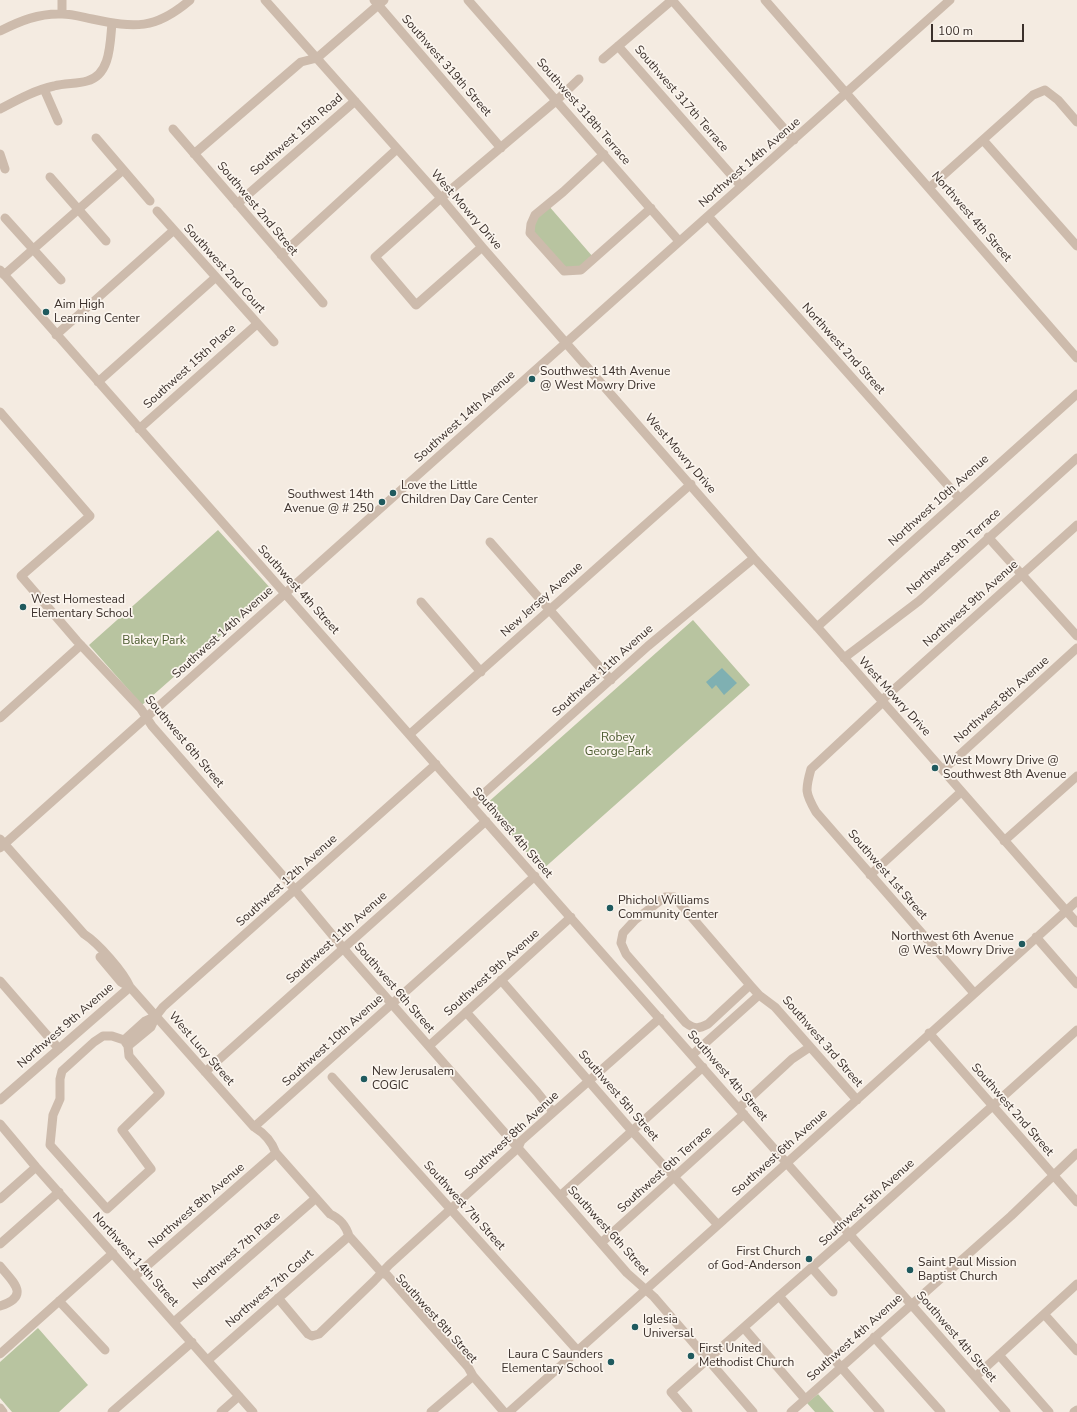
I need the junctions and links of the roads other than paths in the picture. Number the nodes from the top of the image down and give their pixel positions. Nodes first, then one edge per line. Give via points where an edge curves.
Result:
1 (62, 0) edge
2 (190, 0) edge
3 (265, 0) edge
4 (468, 0) edge
5 (672, 0) edge
6 (765, 0) edge
7 (950, 0) edge
8 (379, 2) edge
9 (62, 14) junction
10 (112, 23) junction
11 (0, 31) edge
12 (618, 46) junction
13 (317, 58) junction
14 (603, 59) dead end
15 (579, 79) dead end
16 (44, 89) junction
17 (846, 92) junction
18 (557, 100) junction
19 (355, 101) junction
20 (0, 109) edge
21 (58, 121) dead end
22 (1077, 122) edge
23 (173, 129) dead end
24 (96, 138) dead end
25 (794, 140) junction
26 (983, 140) junction
27 (500, 148) junction
28 (397, 149) junction
29 (0, 154) edge
30 (194, 154) junction
31 (604, 154) junction
32 (5, 169) dead end
33 (123, 170) junction
34 (50, 178) dead end
35 (741, 186) junction
36 (929, 188) junction
37 (441, 198) junction
38 (150, 201) dead end
39 (237, 204) junction
40 (651, 208) junction
41 (78, 210) junction
42 (157, 211) dead end
43 (708, 216) junction
44 (6, 218) dead end
45 (174, 230) junction
46 (106, 241) dead end
47 (679, 241) junction
48 (1077, 246) edge
49 (482, 247) junction
50 (33, 250) junction
51 (281, 255) junction
52 (2, 273) edge
53 (216, 277) junction
54 (61, 280) dead end
55 (323, 303) dead end
56 (257, 324) junction
57 (56, 335) junction
58 (274, 342) dead end
59 (566, 343) junction
60 (1077, 358) edge
61 (98, 382) junction
62 (1077, 394) edge
63 (0, 412) edge
64 (139, 429) junction
65 (1077, 458) edge
66 (691, 484) junction
67 (960, 499) junction
68 (1077, 525) edge
69 (988, 537) junction
70 (490, 542) dead end
71 (754, 558) junction
72 (1023, 574) junction
73 (285, 594) junction
74 (421, 602) dead end
75 (551, 610) junction
76 (817, 627) junction
77 (1077, 636) edge
78 (81, 645) junction
79 (1077, 648) edge
80 (844, 658) junction
81 (481, 672) junction
82 (611, 680) junction
83 (882, 702) junction
84 (0, 718) edge
85 (146, 718) junction
86 (410, 734) junction
87 (436, 764) junction
88 (943, 770) junction
89 (1077, 776) edge
90 (961, 792) junction
91 (471, 804) junction
92 (486, 821) junction
93 (1004, 841) junction
94 (2, 844) edge
95 (870, 875) junction
96 (534, 876) junction
97 (295, 890) junction
98 (1077, 901) edge
99 (1066, 911) junction
100 (571, 917) junction
101 (1077, 923) edge
102 (1036, 937) junction
103 (344, 948) junction
104 (501, 980) junction
105 (0, 981) edge
106 (1077, 984) edge
107 (750, 985) junction
108 (130, 987) junction
109 (655, 988) junction
110 (974, 993) junction
111 (759, 995) junction
112 (643, 999) junction
113 (392, 1004) junction
114 (466, 1012) junction
115 (156, 1016) junction
116 (660, 1018) junction
117 (1077, 1030) edge
118 (929, 1033) junction
119 (126, 1043) junction
120 (428, 1046) junction
121 (810, 1047) junction
122 (59, 1049) junction
123 (692, 1055) junction
124 (702, 1067) junction
125 (205, 1072) junction
126 (332, 1077) dead end
127 (589, 1080) junction
128 (0, 1100) edge
129 (857, 1100) junction
130 (993, 1106) junction
131 (741, 1111) junction
132 (553, 1112) junction
133 (0, 1124) edge
134 (254, 1127) junction
135 (632, 1131) junction
136 (518, 1148) junction
137 (276, 1153) junction
138 (1077, 1153) edge
139 (787, 1162) junction
140 (36, 1167) junction
141 (1054, 1175) junction
142 (674, 1178) junction
143 (59, 1192) junction
144 (560, 1196) junction
145 (316, 1198) junction
146 (0, 1199) edge
147 (1077, 1202) edge
148 (451, 1209) junction
149 (718, 1225) junction
150 (850, 1234) junction
151 (349, 1236) junction
152 (601, 1243) junction
153 (0, 1244) edge
154 (113, 1253) junction
155 (0, 1266) edge
156 (812, 1268) junction
157 (382, 1273) junction
158 (134, 1277) junction
159 (1077, 1284) edge
160 (646, 1290) junction
161 (833, 1292) dead end
162 (779, 1296) junction
163 (278, 1298) junction
164 (59, 1300) junction
165 (911, 1304) junction
166 (0, 1306) edge
167 (1044, 1314) junction
168 (174, 1322) junction
169 (744, 1328) junction
170 (874, 1337) junction
171 (192, 1342) junction
172 (105, 1350) dead end
173 (577, 1350) junction
174 (1077, 1351) edge
175 (0, 1354) edge
176 (999, 1355) junction
177 (208, 1360) junction
178 (708, 1360) junction
179 (841, 1367) junction
180 (473, 1376) junction
181 (975, 1376) junction
182 (239, 1396) junction
183 (805, 1399) junction
184 (0, 1408) edge
185 (874, 1410) edge
186 (1077, 1410) edge
187 (3, 1412) edge
188 (112, 1412) edge
189 (221, 1412) edge
190 (254, 1412) edge
191 (431, 1412) edge
192 (504, 1412) edge
193 (509, 1412) edge
194 (688, 1412) edge
195 (753, 1412) edge
196 (791, 1412) edge
197 (941, 1412) edge
198 (1006, 1412) edge
199 (1049, 1412) edge
200 (1074, 1412) edge

1 - 9 street
2 - 10 street via 174,13 156,21 138,25
3 - 13 street, West Mowry Drive
4 - 18 street, Southwest 318th Terrace
5 - 12 street
5 - 25 street
6 - 17 street, Northwest 4th Street
7 - 17 street, Northwest 14th Avenue
8 - 13 street
8 - 27 street, Southwest 319th Street
9 - 10 street
9 - 11 street via 34,17
10 - 16 street via 108,58 98,76 88,81
12 - 14 street
12 - 35 street, Southwest 317th Terrace
13 - 19 street, West Mowry Drive
13 - 30 street via 301,62
15 - 18 street
16 - 20 street
16 - 21 street
17 - 25 street, Northwest 14th Avenue
17 - 36 street, Northwest 4th Street
18 - 27 street
18 - 31 street, Southwest 318th Terrace
19 - 28 street, West Mowry Drive
19 - 39 street, Southwest 15th Road
22 - 26 street via 1058,100 1045,90 1033,95
23 - 30 street, Southwest 2nd Street
24 - 33 street
25 - 35 street, Northwest 14th Avenue
26 - 36 street
26 - 48 street
27 - 37 street
28 - 37 street, West Mowry Drive
28 - 51 street
29 - 32 street
30 - 39 street, Southwest 2nd Street
31 - 40 street, Southwest 318th Terrace
31 - 40 street via 534,215 530,233 564,271 581,270
33 - 38 street
33 - 41 street
34 - 41 street
35 - 43 street, Northwest 14th Avenue
36 - 60 street, Northwest 4th Street
37 - 49 street, West Mowry Drive
37 - 49 street via 375,257 416,305
39 - 51 street, Southwest 2nd Street
40 - 47 street, Southwest 318th Terrace
41 - 46 street
41 - 50 street
42 - 45 street, Southwest 2nd Court
43 - 47 street, Northwest 14th Avenue
43 - 67 street, Northwest 2nd Street
44 - 50 street
45 - 53 street, Southwest 2nd Court
45 - 57 street
47 - 59 street, Northwest 14th Avenue
49 - 59 street, West Mowry Drive
50 - 52 street
50 - 54 street
51 - 55 street, Southwest 2nd Street
52 - 57 street, Southwest 4th Street
53 - 56 street, Southwest 2nd Court
53 - 61 street
56 - 58 street, Southwest 2nd Court
56 - 64 street, Southwest 15th Place
57 - 61 street, Southwest 4th Street
59 - 66 street, West Mowry Drive
59 - 73 street, Southwest 14th Avenue
61 - 64 street, Southwest 4th Street
62 - 67 street, Northwest 10th Avenue
63 - 78 street, Southwest 6th Street via 90,516 21,576
64 - 73 street, Southwest 4th Street
65 - 69 street, Northwest 9th Terrace
66 - 71 street, West Mowry Drive
66 - 75 street, New Jersey Avenue
67 - 76 street, Northwest 10th Avenue
68 - 72 street, Northwest 9th Avenue
69 - 72 street
69 - 80 street, Northwest 9th Terrace via 919,601
70 - 75 street
71 - 76 street, West Mowry Drive
71 - 82 street, Southwest 11th Avenue
72 - 77 street
72 - 83 street, Northwest 9th Avenue
73 - 85 street, Southwest 14th Avenue
73 - 86 street, Southwest 4th Street
74 - 81 street
75 - 81 street, New Jersey Avenue
75 - 82 street
76 - 80 street, West Mowry Drive
78 - 84 street
78 - 85 street, Southwest 6th Street via 134,701
79 - 88 street, Northwest 8th Avenue
80 - 83 street, West Mowry Drive
81 - 86 street, New Jersey Avenue
82 - 91 street, Southwest 11th Avenue
83 - 88 street, West Mowry Drive
83 - 95 street, Southwest 1st Street via 810,769 806,785 809,799 816,812
85 - 94 street, Southwest 14th Avenue
85 - 97 street, Southwest 6th Street
86 - 87 street, Southwest 4th Street
87 - 91 street, Southwest 4th Street
87 - 97 street, Southwest 12th Avenue
88 - 90 street, West Mowry Drive
89 - 93 street
90 - 93 street, West Mowry Drive
90 - 95 street
91 - 92 street, Southwest 4th Street
92 - 96 street, Southwest 4th Street
92 - 103 street, Southwest 11th Avenue
93 - 99 street, West Mowry Drive
94 - 108 street, West Lucy Street via 84,934 92,939 126,977
95 - 110 street, Southwest 1st Street
96 - 100 street, Southwest 4th Street
96 - 113 street, Southwest 10th Avenue
97 - 103 street, Southwest 6th Street
97 - 115 street, Southwest 12th Avenue
98 - 99 street, Southwest 6th Avenue
99 - 101 street, West Mowry Drive
99 - 102 street, Southwest 6th Avenue
100 - 104 street, Southwest 9th Avenue
100 - 112 street, Southwest 4th Street
102 - 106 street
102 - 110 street, Southwest 6th Avenue
103 - 113 street, Southwest 6th Street
103 - 125 street, Southwest 11th Avenue
104 - 114 street, Southwest 9th Avenue
104 - 127 street, Southwest 5th Street
105 - 122 street
107 - 109 street via 702,1028 693,1028 686,1023
107 - 109 street, Southwest 3rd Street via 677,900 674,897 665,897 635,920 623,933 621,943 626,954
107 - 111 street, Southwest 3rd Street
108 - 115 street, West Lucy Street
108 - 122 street, Northwest 9th Avenue
109 - 112 street
110 - 118 street, Southwest 6th Avenue
111 - 121 street, Southwest 3rd Street via 775,1006
111 - 123 street
112 - 116 street, Southwest 4th Street
113 - 120 street, Southwest 6th Street
113 - 134 street, Southwest 10th Avenue
114 - 120 street, Southwest 9th Avenue
114 - 132 street
115 - 119 street, Southwest 12th Avenue via 145,1021
115 - 125 street, West Lucy Street
116 - 123 street, Southwest 4th Street
116 - 127 street, Southwest 8th Avenue
117 - 130 street, Southwest 5th Avenue
118 - 129 street, Southwest 6th Avenue
118 - 130 street, Southwest 2nd Street
119 - 119 street via 129,1056 160,1093 122,1130 151,1169 107,1209 50,1145 53,1115 60,1098 62,1071 103,1036 112,1036
120 - 136 street, Southwest 6th Street
121 - 129 street, Southwest 3rd Street
121 - 131 street, Southwest 6th Terrace via 792,1059
122 - 128 street, Northwest 9th Avenue
123 - 124 street, Southwest 4th Street
124 - 131 street, Southwest 4th Street
124 - 135 street
125 - 134 street, West Lucy Street
126 - 148 street, Southwest 7th Street
127 - 132 street, Southwest 8th Avenue
127 - 135 street, Southwest 5th Street
129 - 139 street, Southwest 6th Avenue
130 - 141 street, Southwest 2nd Street
130 - 150 street, Southwest 5th Avenue
131 - 139 street, Southwest 4th Street
131 - 142 street, Southwest 6th Terrace
132 - 136 street, Southwest 8th Avenue via 521,1141
133 - 140 street, Northwest 14th Street
134 - 137 street, West Lucy Street via 273,1145
135 - 142 street, Southwest 5th Street
135 - 144 street
136 - 144 street, Southwest 6th Street
136 - 148 street, Southwest 8th Avenue
137 - 145 street, West Lucy Street
137 - 158 street, Northwest 8th Avenue
138 - 141 street, Southwest 4th Avenue
139 - 149 street, Southwest 6th Avenue
139 - 150 street, Southwest 4th Street
140 - 143 street, Northwest 14th Street
140 - 146 street
141 - 147 street, Southwest 2nd Street
141 - 165 street, Southwest 4th Avenue
142 - 149 street, Southwest 5th Street
142 - 152 street, Southwest 6th Terrace
143 - 153 street
143 - 154 street, Northwest 14th Street
144 - 152 street, Southwest 6th Street
145 - 151 street, West Lucy Street via 336,1217
145 - 168 street, Northwest 7th Place
148 - 157 street, Southwest 8th Avenue
148 - 173 street, Southwest 7th Street
149 - 160 street, Southwest 6th Avenue
150 - 156 street, Southwest 5th Avenue
150 - 165 street, Southwest 4th Street
151 - 157 street, West Lucy Street
151 - 163 street, Northwest 7th Court
152 - 160 street, Southwest 6th Street
154 - 158 street, Northwest 14th Street
154 - 164 street
155 - 166 street via 17,1287 18,1292 14,1298
156 - 161 street
156 - 162 street, Southwest 5th Avenue
157 - 163 street, Southwest 8th Avenue via 316,1336 305,1331
157 - 180 street, Southwest 8th Street via 387,1275 434,1327 468,1366
158 - 168 street, Northwest 14th Street
159 - 167 street
160 - 173 street, Southwest 6th Avenue
160 - 178 street, Southwest 6th Street
162 - 169 street, Southwest 5th Avenue
162 - 179 street
163 - 177 street, Northwest 7th Court
164 - 172 street
164 - 175 street
165 - 170 street, Southwest 4th Avenue
165 - 181 street, Southwest 4th Street
167 - 174 street
167 - 176 street
168 - 171 street, Northwest 14th Street
169 - 178 street, Southwest 5th Avenue
169 - 183 street
170 - 179 street, Southwest 4th Avenue
170 - 197 street
171 - 177 street, Northwest 14th Street
171 - 188 street
173 - 193 street, Southwest 6th Avenue
176 - 181 street
176 - 199 street
177 - 182 street, Northwest 14th Street
178 - 194 street, Southwest 5th Avenue via 671,1392
178 - 195 street, Southwest 6th Street
179 - 183 street, Southwest 4th Avenue
179 - 185 street
180 - 191 street
180 - 192 street, Southwest 8th Street
181 - 198 street, Southwest 4th Street
182 - 189 street
182 - 190 street, Northwest 14th Street
183 - 196 street, Southwest 4th Avenue
184 - 187 street
186 - 200 street

